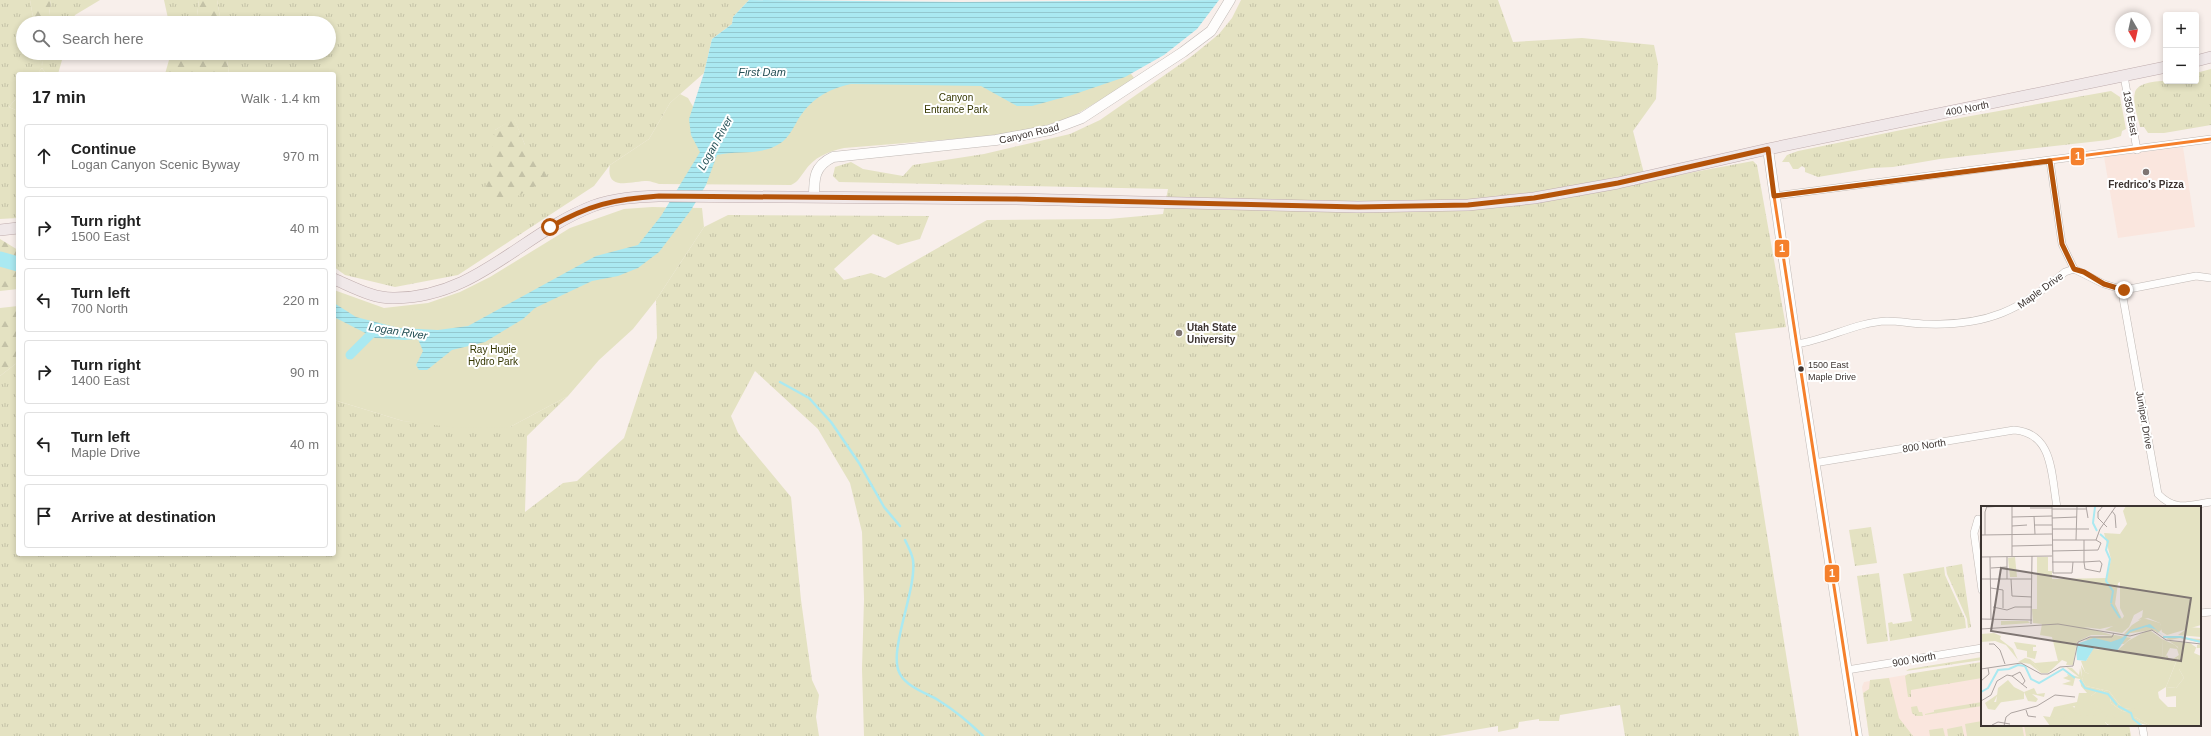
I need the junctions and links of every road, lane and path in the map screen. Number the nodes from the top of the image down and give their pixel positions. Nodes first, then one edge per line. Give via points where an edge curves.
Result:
1 (1230, 0) edge
2 (2211, 57) edge
3 (2199, 60) edge
4 (2163, 68) edge
5 (2124, 76) junction
6 (2211, 139) edge
7 (1768, 149) junction
8 (2137, 150) junction
9 (2050, 161) junction
10 (1774, 196) junction
11 (814, 197) junction
12 (16, 228) edge
13 (0, 230) edge
14 (2074, 269) junction
15 (2211, 278) edge
16 (336, 280) edge
17 (2124, 290) junction
18 (1796, 344) junction
19 (1814, 463) junction
20 (2211, 502) edge
21 (2057, 506) edge
22 (2177, 506) edge
23 (2186, 506) edge
24 (1978, 519) dead end
25 (1981, 583) edge
26 (2211, 612) edge
27 (2201, 613) edge
28 (1981, 648) edge
29 (1847, 670) junction
30 (2142, 726) edge
31 (1857, 736) edge
32 (2144, 736) edge

1 - 11 street, Canyon Road via 1211,31 1082,118 1050,130 996,140 833,157 819,166 815,174
2 - 3 main road
4 - 5 main road, 400 North
5 - 7 main road, 400 North
5 - 8 street, 1350 East
6 - 8 street
7 - 10 street
7 - 11 main road, 400 North via 1618,183 1534,198 1468,205 1358,207
8 - 9 street
9 - 10 street
9 - 14 street via 2062,244
10 - 18 street
11 - 16 main road, 400 North via 625,198 594,205 550,227 473,278 442,292 394,298 364,292
12 - 13 main road
14 - 17 street, Maple Drive via 2104,284
14 - 18 street, Maple Drive via 2065,272 2017,308 1984,320 1951,324 1887,321
15 - 17 street, Maple Drive via 2196,276
17 - 22 street, Juniper Drive via 2158,494 2168,503
18 - 19 street
19 - 21 street, 800 North via 2014,430 2025,431 2042,442 2048,455
19 - 29 street
20 - 23 street, Juniper Drive
24 - 25 street via 1974,533
26 - 27 street
28 - 29 street, 900 North
29 - 31 street
30 - 32 street

